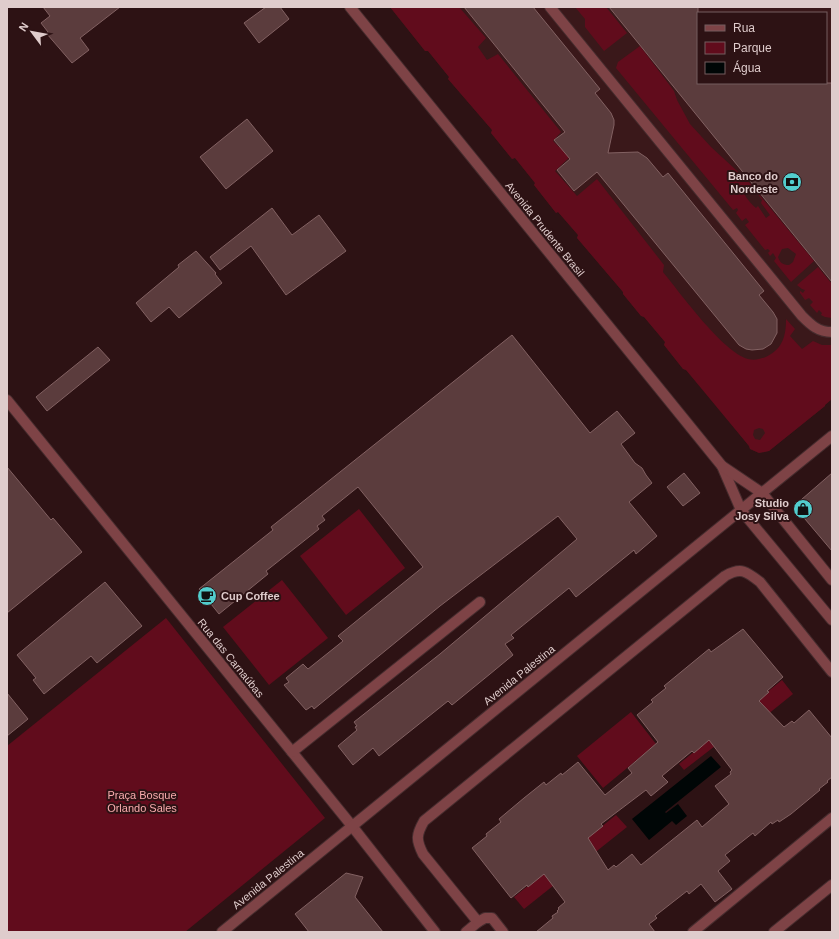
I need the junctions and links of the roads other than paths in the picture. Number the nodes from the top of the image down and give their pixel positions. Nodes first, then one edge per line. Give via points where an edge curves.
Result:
1 (350, 7) edge
2 (550, 7) edge
3 (832, 332) edge
4 (7, 400) edge
5 (832, 436) edge
6 (722, 466) junction
7 (762, 493) junction
8 (741, 510) junction
9 (832, 580) edge
10 (480, 602) dead end
11 (832, 620) edge
12 (832, 672) edge
13 (292, 752) junction
14 (832, 818) edge
15 (352, 826) junction
16 (832, 885) edge
17 (478, 922) junction
18 (222, 932) edge
19 (435, 932) edge
20 (466, 932) edge
21 (503, 932) edge
22 (693, 932) edge
23 (774, 932) edge

1 - 6 street, Avenida Prudente Brasil
2 - 3 street via 802,316 818,330
4 - 13 street, Rua das Carnaúbas
5 - 7 street, Avenida Palestina
6 - 7 street, Avenida Prudente Brasil
6 - 8 street, Avenida Prudente Brasil
7 - 8 street, Avenida Palestina
7 - 9 street, Avenida Prudente Brasil
8 - 11 street, Avenida Prudente Brasil
8 - 15 street, Avenida Palestina
10 - 13 street
12 - 17 street via 760,582 746,571 737,570 725,576 424,821 418,832 418,844 423,854
13 - 15 street, Rua das Carnaúbas
14 - 22 street
15 - 18 street, Avenida Palestina
15 - 19 street, Rua das Carnaúbas
16 - 23 street
17 - 20 street
17 - 21 street via 492,918

